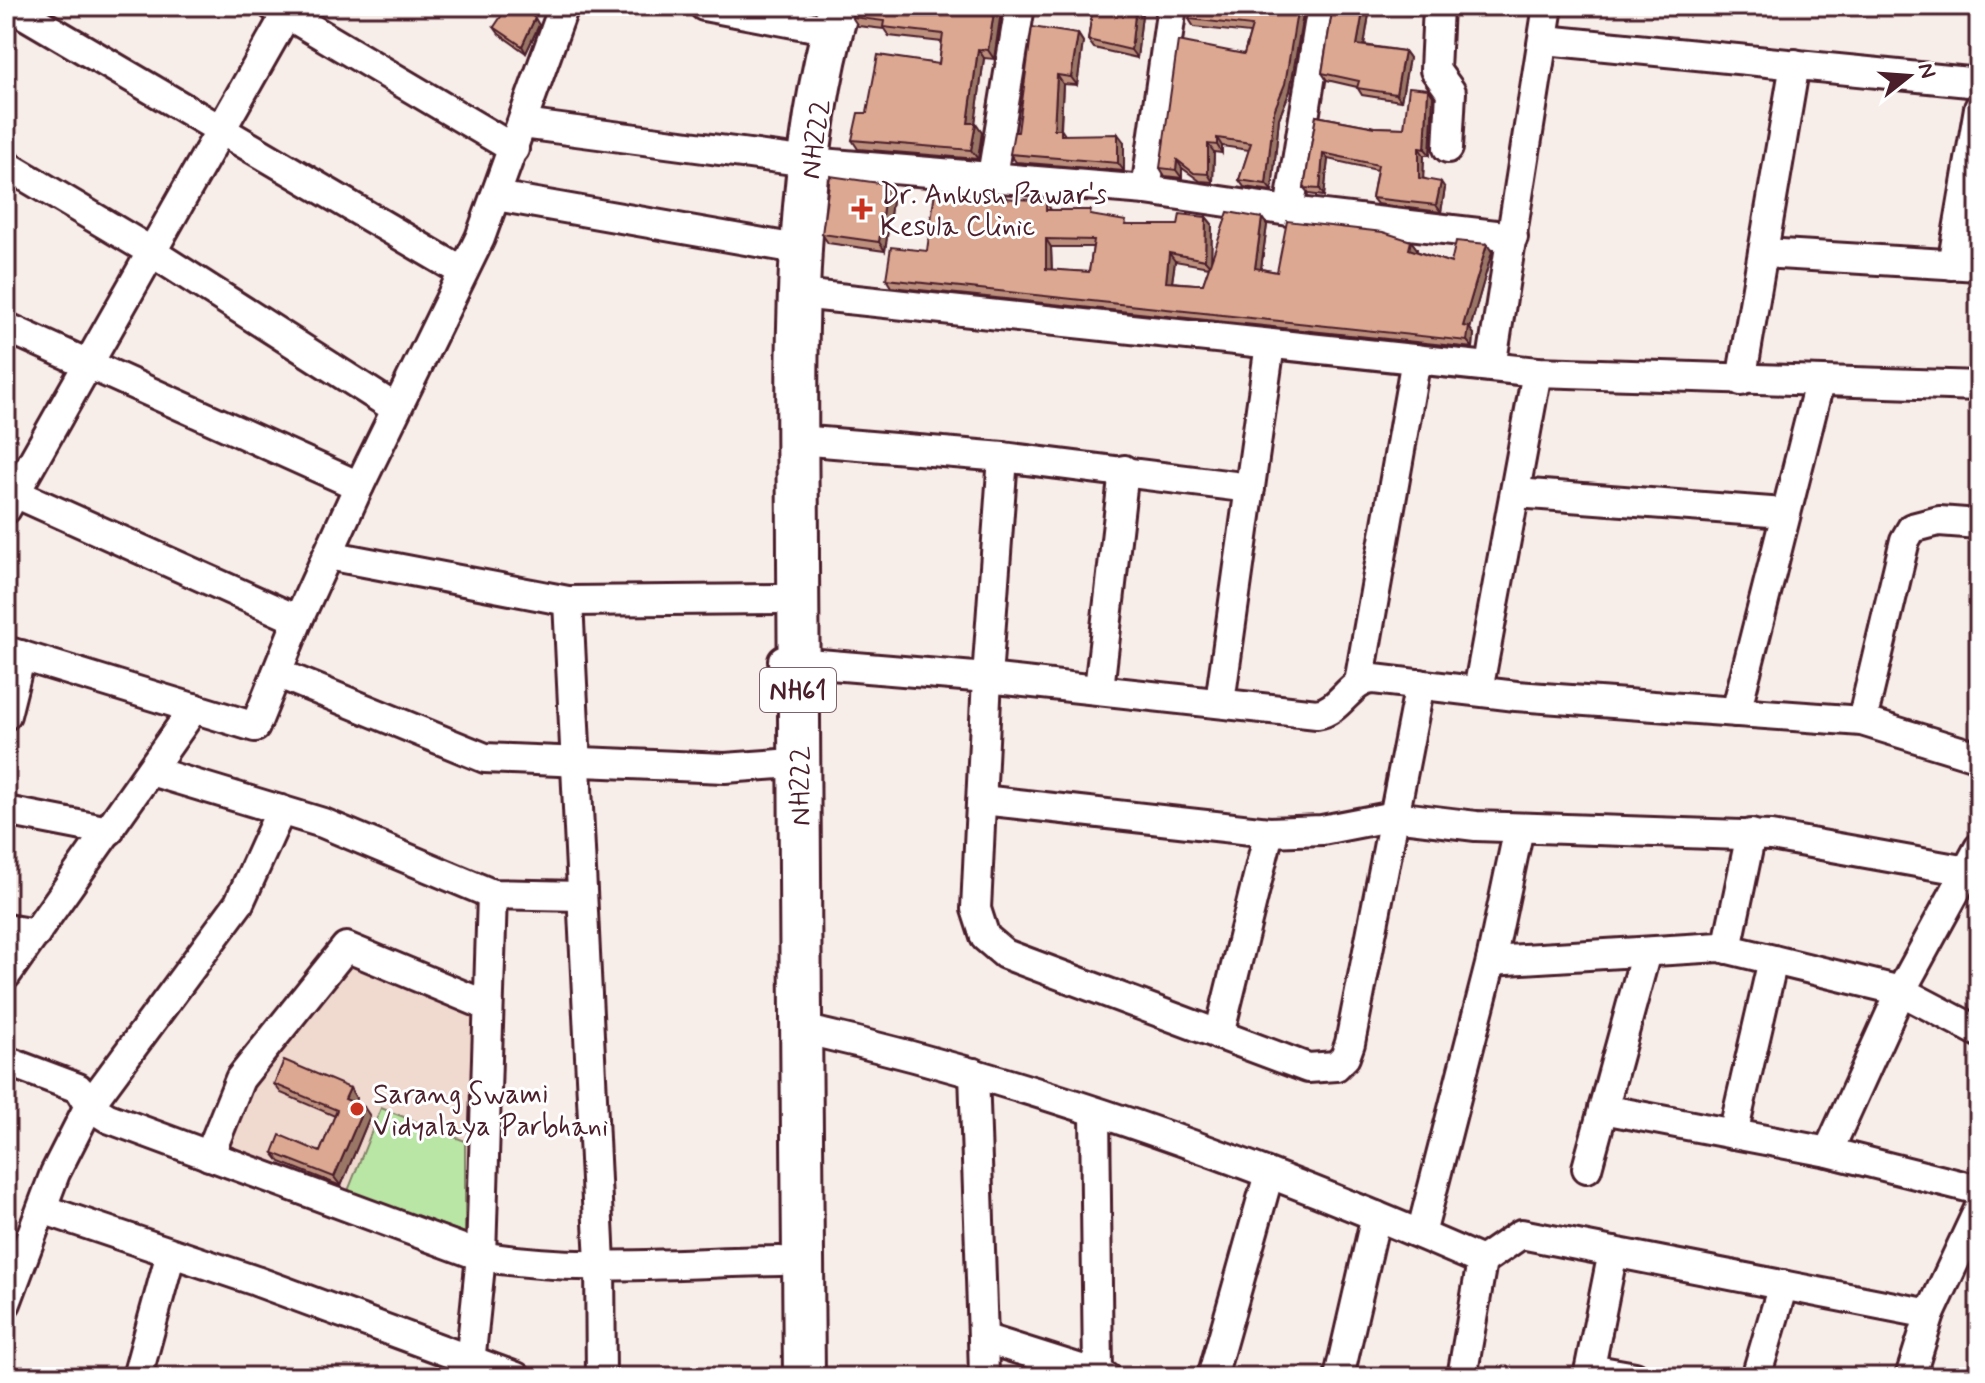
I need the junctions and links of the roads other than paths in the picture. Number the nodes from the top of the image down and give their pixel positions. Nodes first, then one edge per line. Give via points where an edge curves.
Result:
1 (10, 6) edge
2 (704, 6) edge
3 (1020, 6) edge
4 (1172, 6) edge
5 (1322, 6) edge
6 (1438, 6) edge
7 (1548, 6) edge
8 (560, 8) edge
9 (283, 9) edge
10 (821, 13) edge
11 (1545, 40) junction
12 (1795, 64) junction
13 (1979, 83) edge
14 (1979, 108) edge
15 (222, 128) junction
16 (519, 136) junction
17 (1448, 148) dead end
18 (798, 160) junction
19 (6, 165) edge
20 (992, 176) junction
21 (1146, 190) junction
22 (496, 196) junction
23 (1289, 211) junction
24 (1513, 237) junction
25 (780, 246) junction
26 (153, 253) junction
27 (1763, 253) junction
28 (1965, 266) edge
29 (463, 272) junction
30 (800, 294) junction
31 (6, 327) edge
32 (1270, 344) junction
33 (1416, 359) junction
34 (90, 365) junction
35 (1491, 367) junction
36 (1537, 372) junction
37 (1741, 381) junction
38 (1819, 383) junction
39 (1979, 386) edge
40 (395, 408) junction
41 (798, 440) junction
42 (1003, 457) junction
43 (1124, 470) junction
44 (359, 486) junction
45 (1250, 488) junction
46 (1516, 493) junction
47 (9, 497) edge
48 (1784, 513) junction
49 (1979, 524) edge
50 (328, 555) junction
51 (778, 599) junction
52 (568, 601) junction
53 (298, 620) junction
54 (14, 653) edge
55 (788, 661) junction
56 (277, 673) junction
57 (987, 678) junction
58 (1359, 683) junction
59 (1420, 684) junction
60 (1099, 689) junction
61 (1478, 691) junction
62 (1220, 702) junction
63 (194, 708) junction
64 (1736, 712) junction
65 (6, 715) edge
66 (1862, 721) junction
67 (1979, 757) edge
68 (574, 762) junction
69 (779, 764) junction
70 (151, 771) junction
71 (982, 800) junction
72 (281, 810) junction
73 (6, 811) edge
74 (1394, 816) junction
75 (1519, 828) junction
76 (109, 831) junction
77 (1269, 832) junction
78 (1751, 834) junction
79 (1973, 860) edge
80 (492, 894) junction
81 (581, 896) junction
82 (6, 929) edge
83 (36, 934) junction
84 (1727, 949) junction
85 (1646, 952) junction
86 (1773, 960) junction
87 (1491, 961) junction
88 (6, 975) edge
89 (1901, 991) junction
90 (488, 1006) junction
91 (802, 1029) junction
92 (1979, 1032) edge
93 (1219, 1035) junction
94 (6, 1061) edge
95 (974, 1073) junction
96 (89, 1106) junction
97 (1603, 1109) junction
98 (1095, 1112) junction
99 (1733, 1134) junction
100 (1828, 1152) junction
101 (209, 1156) junction
102 (1587, 1168) dead end
103 (1269, 1174) junction
104 (1979, 1190) edge
105 (42, 1209) junction
106 (1979, 1209) edge
107 (1376, 1216) junction
108 (1421, 1234) junction
109 (1613, 1252) junction
110 (171, 1253) junction
111 (481, 1256) junction
112 (780, 1261) junction
113 (1482, 1261) junction
114 (600, 1263) junction
115 (1783, 1285) junction
116 (6, 1303) edge
117 (1930, 1314) junction
118 (983, 1338) junction
119 (470, 1363) junction
120 (1589, 1373) edge
121 (1917, 1375) edge
122 (1102, 1376) edge
123 (137, 1377) edge
124 (516, 1377) edge
125 (601, 1377) edge
126 (781, 1377) edge
127 (804, 1377) edge
128 (984, 1377) edge
129 (1212, 1377) edge
130 (1339, 1377) edge
131 (1462, 1377) edge
132 (1635, 1377) edge
133 (1756, 1377) edge

1 - 15 street
2 - 10 street
3 - 20 street
4 - 21 street
5 - 23 street
6 - 17 street via 1435,70 1450,86
7 - 11 street
8 - 16 street
9 - 15 street
9 - 16 street
10 - 18 highway, NH222 / NH61 via 821,77
11 - 12 street
11 - 24 street
12 - 13 street
12 - 27 street
14 - 28 street
15 - 26 street
15 - 29 street
16 - 18 street
16 - 22 street
18 - 20 street
18 - 25 highway, NH222 / NH61
18 - 30 highway, NH222 / NH61
19 - 26 street
20 - 21 street
21 - 23 street
22 - 25 street
22 - 29 street
23 - 24 street
24 - 35 street
25 - 51 highway, NH222 / NH61
26 - 34 street
26 - 40 street
27 - 28 street
27 - 37 street
29 - 40 street
30 - 32 street
30 - 41 highway, NH222 / NH61
31 - 34 street
32 - 33 street
32 - 45 street
33 - 35 street
33 - 58 street
34 - 44 street
34 - 47 street
35 - 36 street
36 - 37 street
36 - 46 street
37 - 38 street
38 - 39 street
38 - 48 street
40 - 44 street
41 - 42 street
41 - 55 highway, NH222 / NH61
42 - 43 street
42 - 57 street
43 - 45 street
43 - 60 street
44 - 50 street
45 - 62 street
46 - 48 street
46 - 61 street
47 - 53 street
48 - 64 street
49 - 66 street via 1939,521 1912,528
50 - 52 street
50 - 53 street
51 - 52 street
51 - 55 highway, NH222 / NH61
52 - 68 street
53 - 56 street
54 - 63 street
54 - 65 street
55 - 57 street
55 - 69 highway, NH222 / NH61
55 - 91 highway, NH222 / NH61
56 - 63 street via 255,727
56 - 68 street via 485,758
57 - 60 street
57 - 71 street
58 - 59 street via 1374,679
58 - 62 street via 1331,709 1317,714
59 - 61 street
59 - 74 street
60 - 62 street
61 - 64 street
63 - 70 street
64 - 66 street
66 - 67 street
68 - 69 street via 725,768
68 - 81 street
69 - 112 highway, NH222 / NH61
70 - 72 street
70 - 76 street
71 - 77 street
71 - 93 street via 976,909 993,947
72 - 80 street
72 - 96 street via 239,903
73 - 76 street
74 - 75 street
74 - 77 street via 1322,830
74 - 93 street via 1345,1057 1336,1066 1308,1068
75 - 78 street
75 - 87 street
76 - 83 street
77 - 93 street
78 - 79 street
78 - 84 street
79 - 89 street
80 - 81 street
80 - 90 street
81 - 114 street
82 - 83 street
83 - 88 street
84 - 85 street
84 - 86 street
85 - 87 street
85 - 97 street
86 - 89 street
86 - 99 street
87 - 108 street
89 - 92 street
89 - 100 street
90 - 101 street via 346,947 240,1079
90 - 111 street
91 - 95 street
91 - 127 highway, NH222 / NH61
94 - 96 street via 78,1088
95 - 98 street
95 - 118 street
96 - 101 street
96 - 105 street
97 - 99 street
97 - 102 street
98 - 103 street
98 - 122 street
99 - 100 street
100 - 104 street
101 - 111 street
103 - 107 street
103 - 129 street
105 - 110 street
105 - 116 street
106 - 117 street
107 - 108 street
107 - 130 street
108 - 113 street
109 - 113 street via 1521,1234
109 - 115 street
109 - 120 street
110 - 119 street
110 - 123 street
111 - 114 street via 514,1262
111 - 119 street
112 - 114 street
112 - 126 highway, NH222 / NH61
113 - 131 street
114 - 125 street
115 - 117 street
115 - 133 street
117 - 121 street
118 - 122 street
118 - 128 street
119 - 124 street
120 - 132 street

